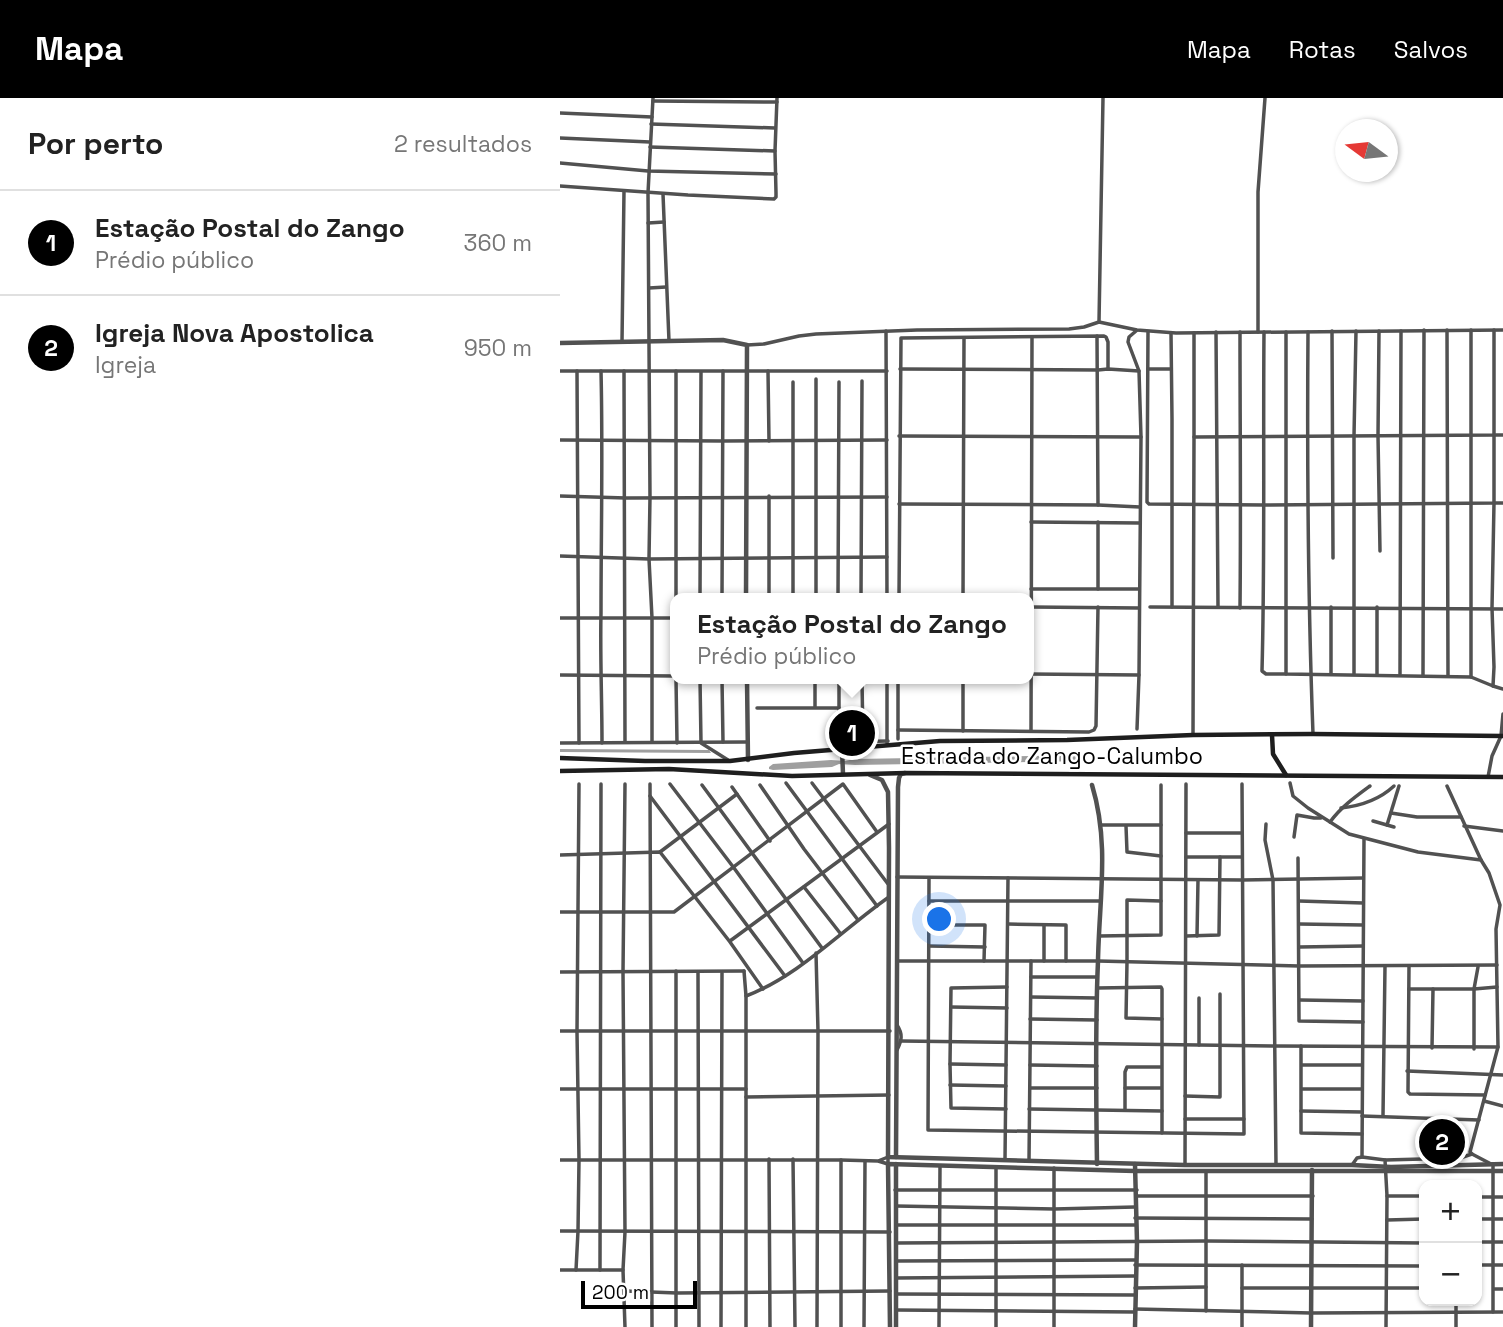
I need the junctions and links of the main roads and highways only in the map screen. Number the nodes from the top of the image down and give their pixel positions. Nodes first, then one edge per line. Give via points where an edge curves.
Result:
1 (1272, 735) junction
2 (1502, 736) edge
3 (560, 758) edge
4 (560, 771) edge
5 (1286, 776) junction
6 (1501, 778) edge

1 - 2 main road, Estrada do Zango-Calumbo
1 - 3 main road, Estrada do Zango-Calumbo via 887,743 730,761
1 - 5 main road via 1272,754
4 - 5 main road, Estrada do Zango-Calumbo
5 - 6 main road, Estrada do Zango-Calumbo

